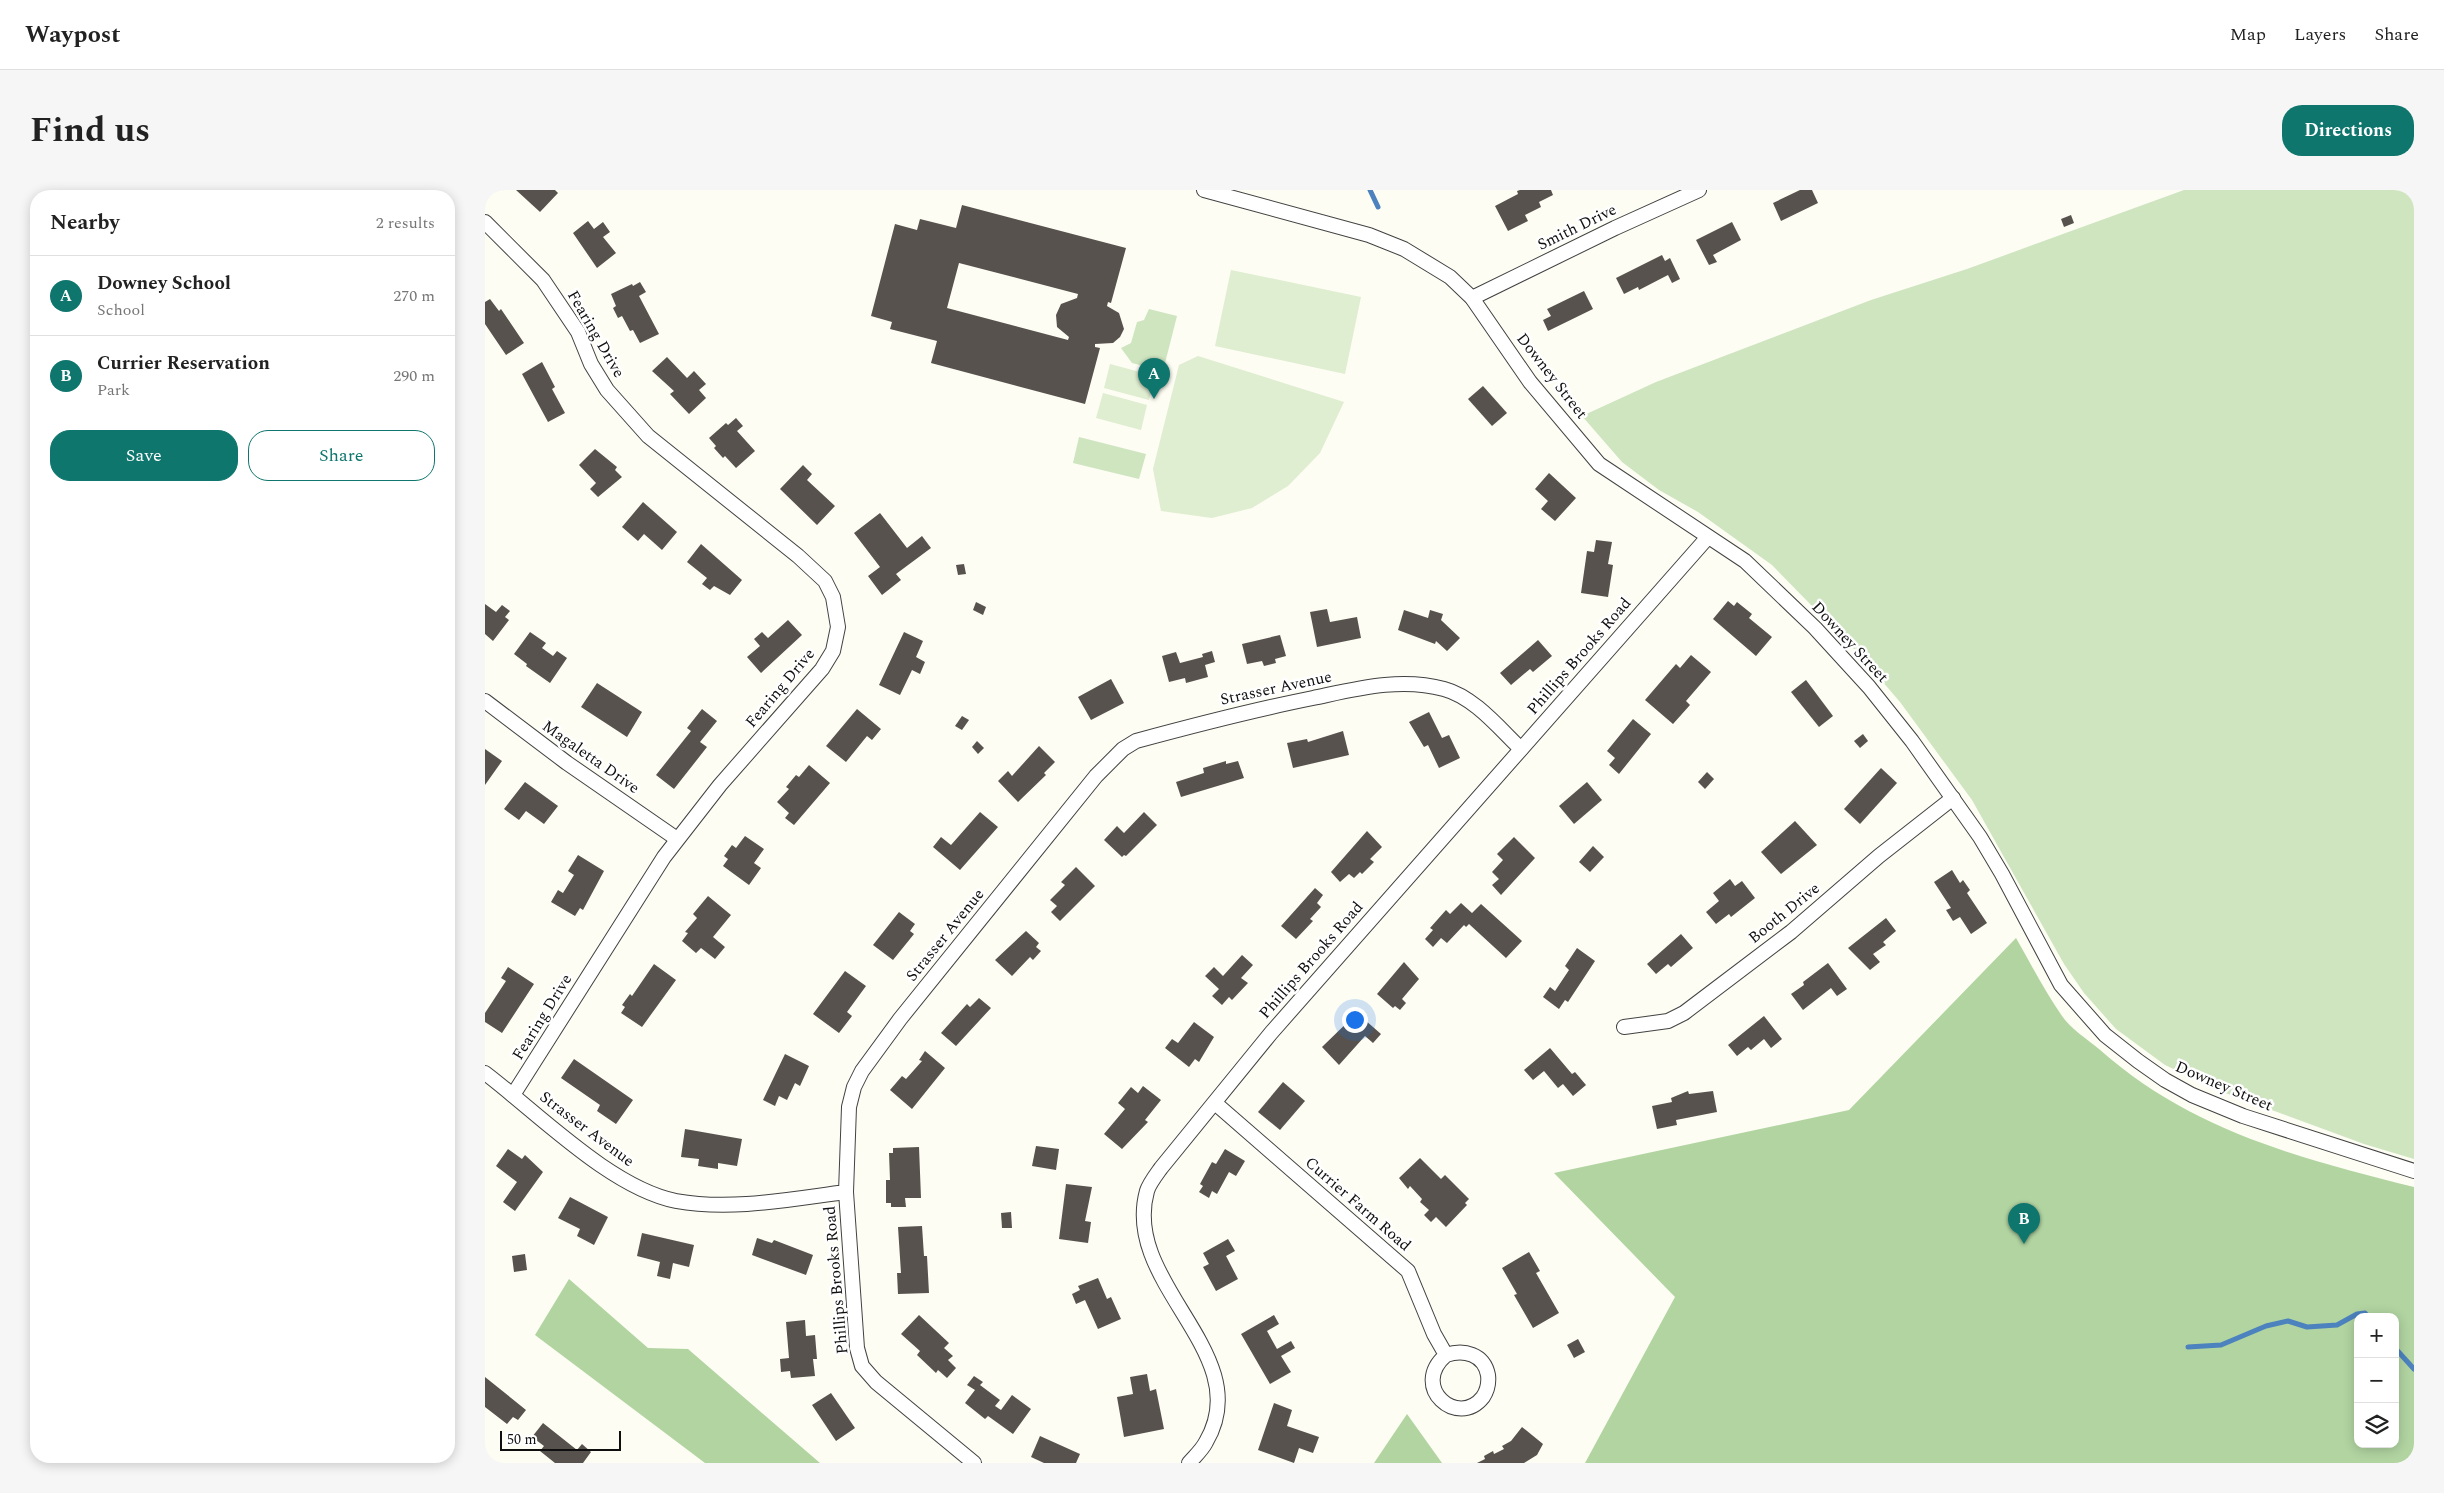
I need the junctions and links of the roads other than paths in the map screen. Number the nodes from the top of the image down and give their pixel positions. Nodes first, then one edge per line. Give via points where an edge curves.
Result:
1 (1204, 190) edge
2 (1699, 190) edge
3 (485, 222) edge
4 (1472, 298) junction
5 (1708, 537) junction
6 (485, 702) edge
7 (1521, 749) junction
8 (1953, 798) junction
9 (677, 839) junction
10 (1624, 1027) dead end
11 (485, 1073) edge
12 (513, 1095) junction
13 (1215, 1103) junction
14 (2414, 1171) edge
15 (846, 1192) junction
16 (1446, 1355) junction
17 (974, 1463) edge
18 (1189, 1463) edge

1 - 4 street, Downey Street via 1392,244 1429,262
2 - 4 street, Smith Drive
3 - 9 street, Fearing Drive via 543,280 578,332 591,364 607,390 648,436 798,556 825,582 833,598 838,627 833,651 822,669
4 - 5 street, Downey Street via 1531,382 1599,464
5 - 7 street, Phillips Brooks Road
5 - 8 street, Downey Street via 1745,561 1815,628 1869,687
6 - 9 street, Magaletta Drive
7 - 13 street, Phillips Brooks Road via 1271,1033
7 - 15 street, Strasser Avenue via 1464,699 1445,689 1400,683 1375,685 1239,713 1136,741 1123,749 1096,776 906,1011 863,1071 854,1087 849,1107
8 - 10 street, Booth Drive via 1791,932 1684,1013 1668,1021
8 - 14 street, Downey Street via 2002,874 2061,985 2105,1034 2138,1062 2192,1095 2243,1116
9 - 12 street, Fearing Drive
11 - 12 street, Strasser Avenue
12 - 15 street, Strasser Avenue via 605,1168 631,1184 675,1200 742,1204
13 - 16 street, Currier Farm Road via 1408,1271
13 - 18 street, Phillips Brooks Road via 1147,1190 1145,1216 1153,1258 1214,1370 1217,1414 1206,1442
15 - 17 street, Phillips Brooks Road via 857,1348 863,1366 903,1406
16 - 16 street via 1434,1370 1433,1389 1446,1404 1455,1408 1472,1406 1485,1394 1488,1385 1486,1368 1481,1360 1465,1352

